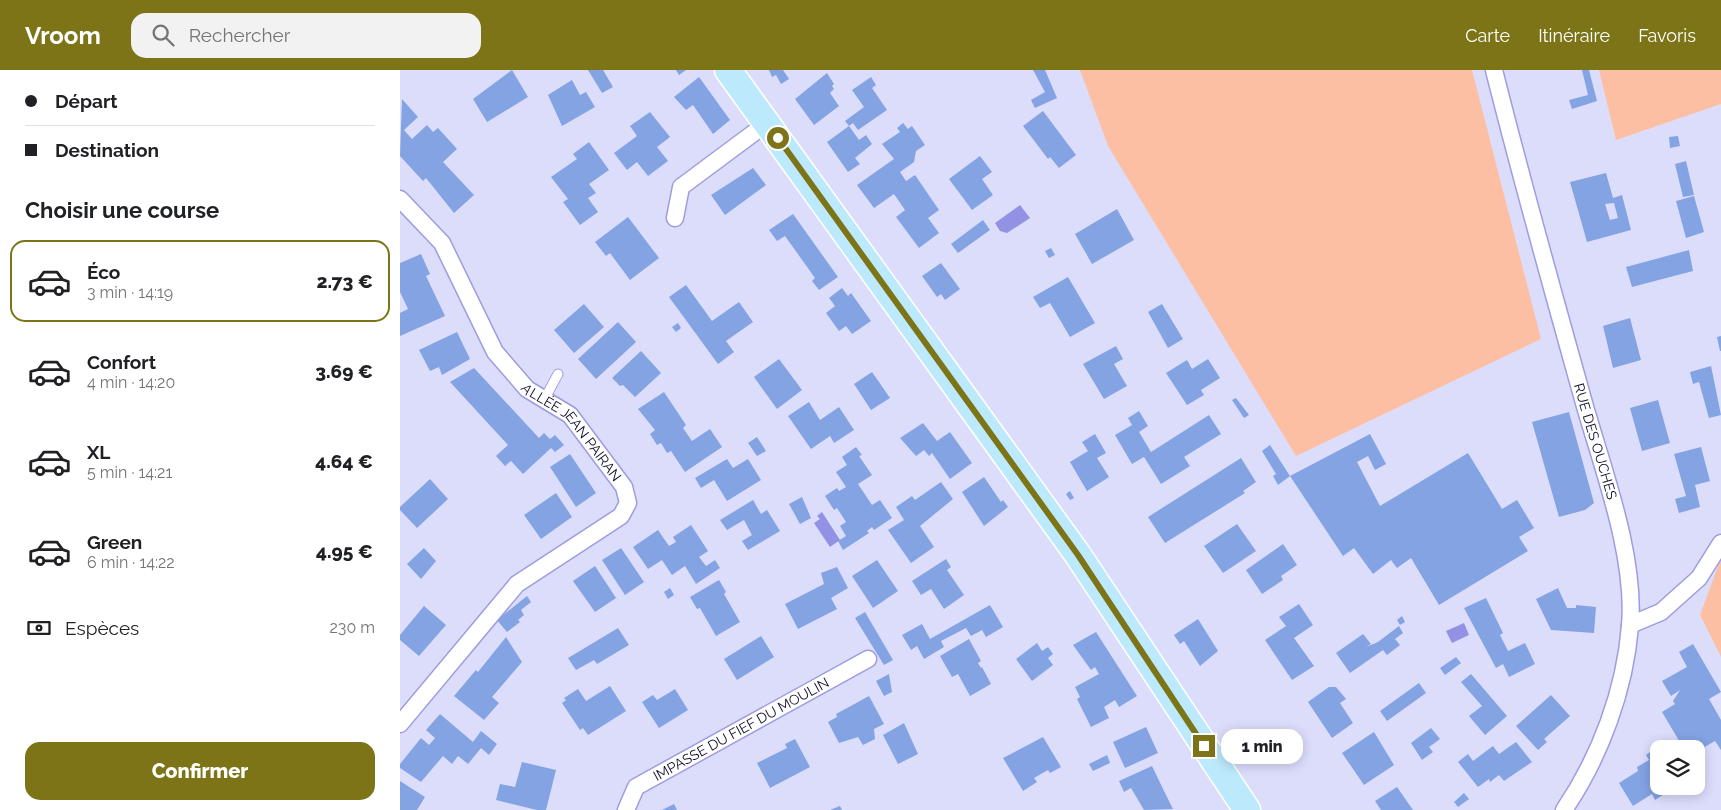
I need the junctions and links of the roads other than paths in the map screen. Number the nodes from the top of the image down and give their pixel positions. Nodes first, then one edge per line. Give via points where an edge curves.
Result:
1 (728, 70) edge
2 (1494, 70) edge
3 (767, 123) junction
4 (400, 199) edge
5 (675, 218) dead end
6 (558, 374) dead end
7 (544, 400) junction
8 (1721, 543) edge
9 (1630, 625) junction
10 (868, 659) dead end
11 (400, 724) edge
12 (626, 810) edge
13 (1247, 810) edge
14 (1564, 810) edge

1 - 3 main road
2 - 9 street, RUE DES OUCHES via 1522,182 1614,507 1629,574
3 - 5 street via 681,187
3 - 13 main road via 1072,547
4 - 7 street, ALLÉE JEAN PAIRAN via 442,243 495,352 527,389
6 - 7 lane
7 - 11 street, ALLÉE JEAN PAIRAN via 570,415 624,487 628,504 621,516 518,584
8 - 9 street via 1699,578 1661,612
9 - 14 street, RUE DES OUCHES via 1622,678 1602,737
10 - 12 street, IMPASSE DU FIEF DU MOULIN via 636,787

